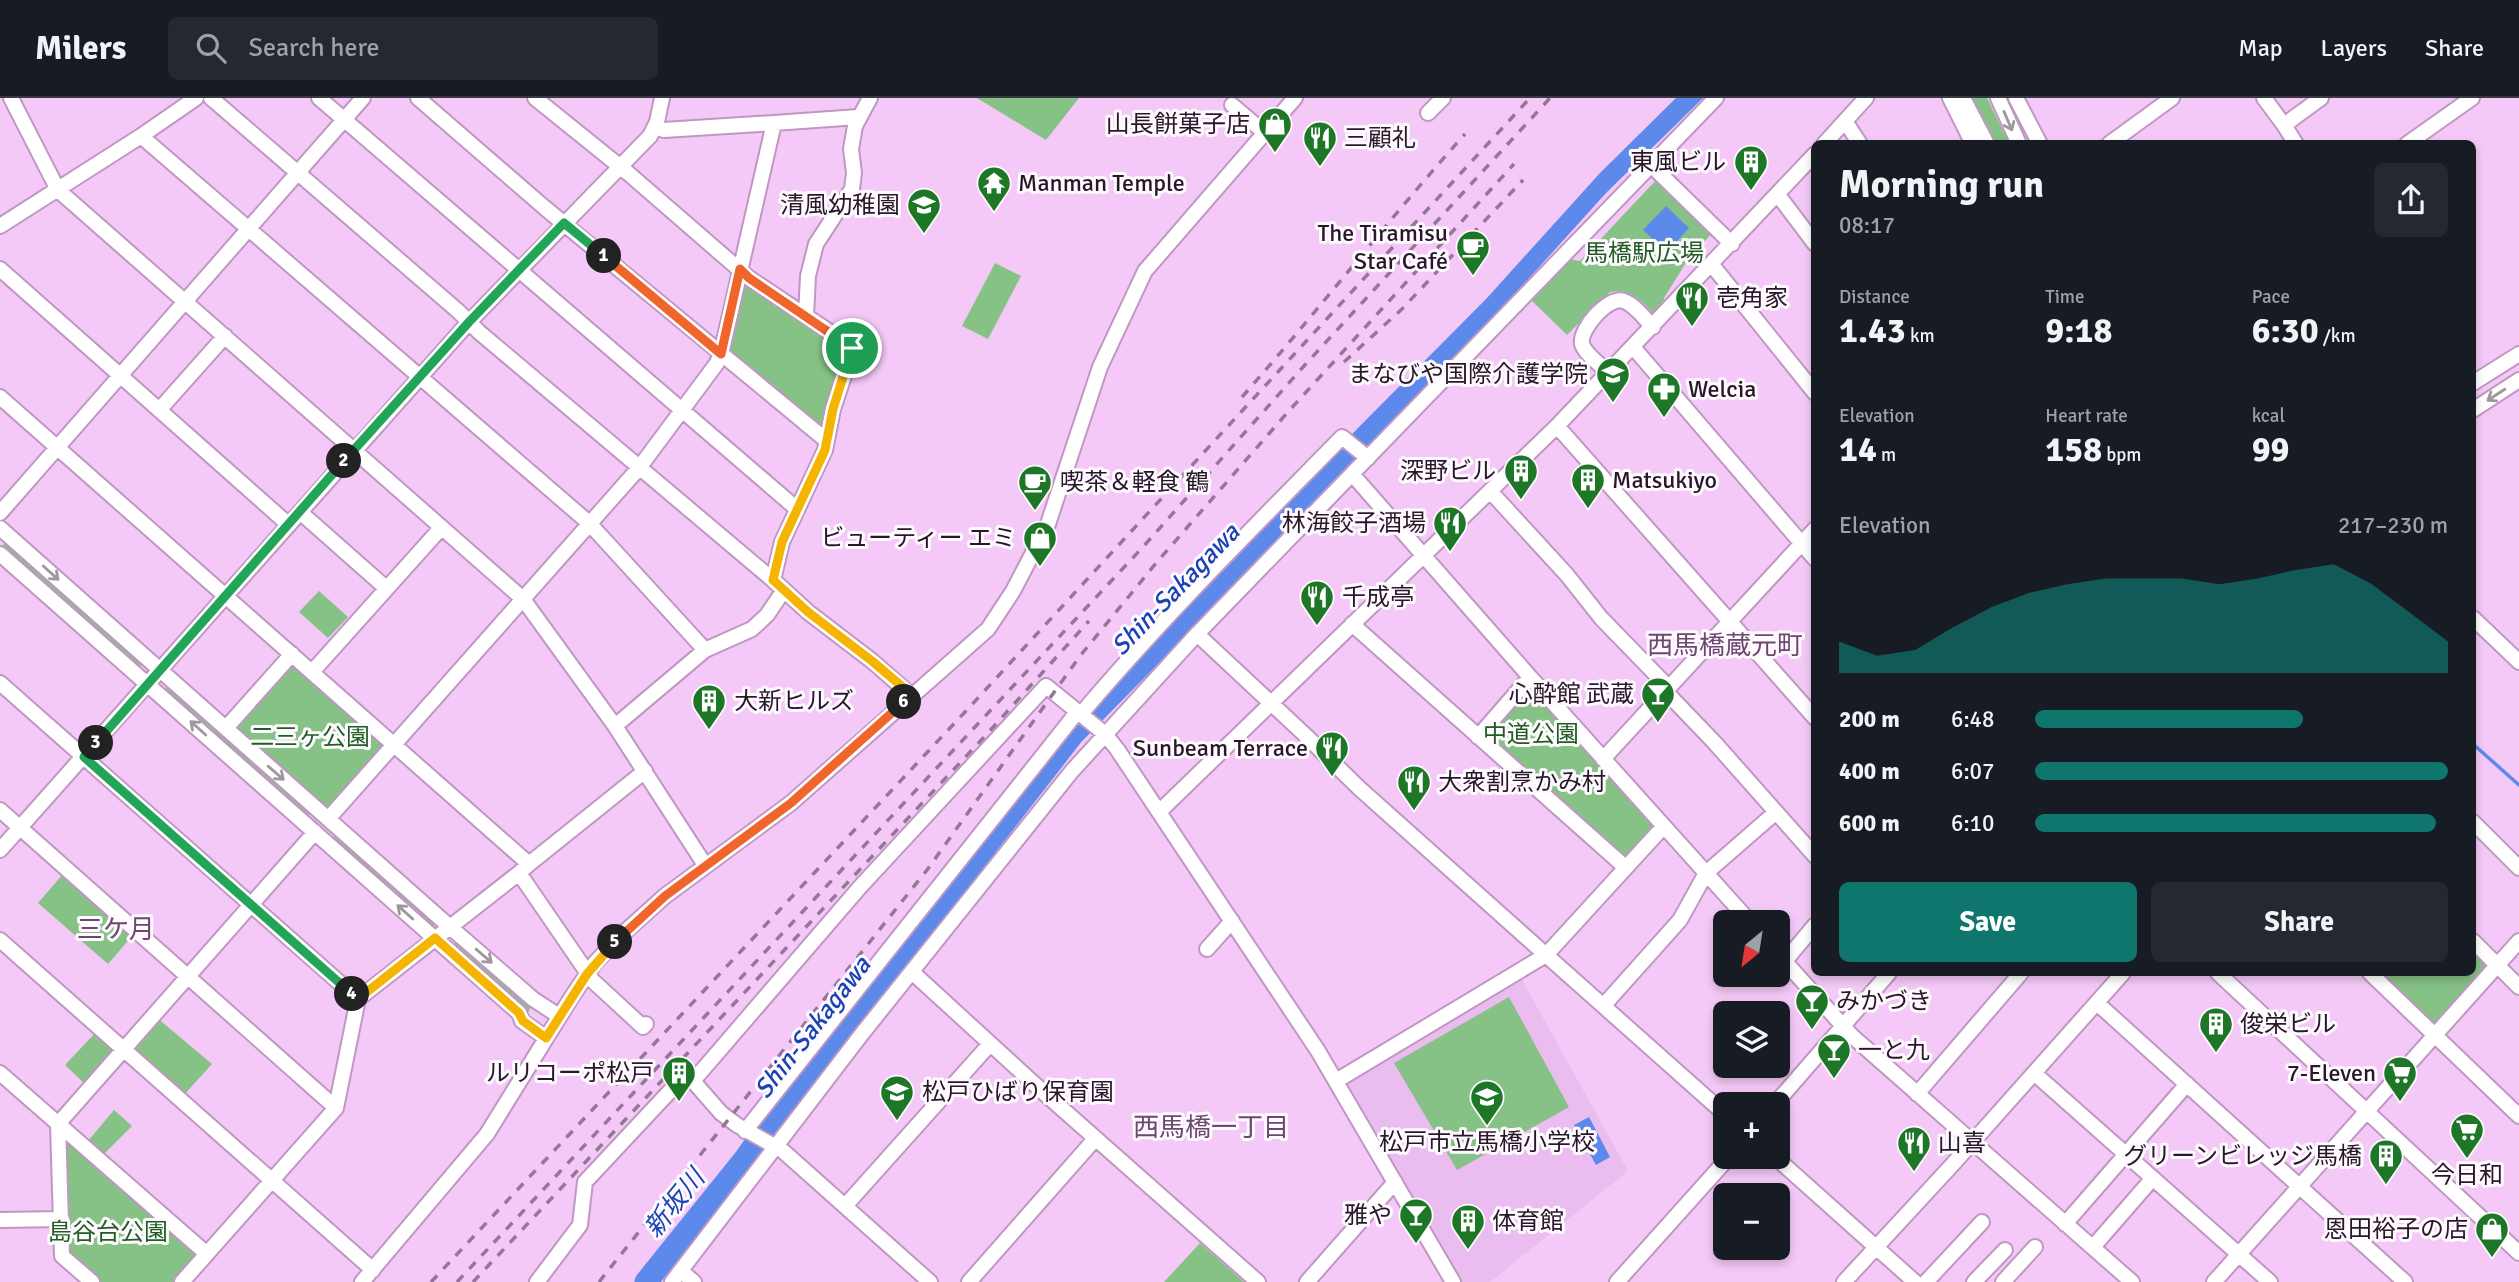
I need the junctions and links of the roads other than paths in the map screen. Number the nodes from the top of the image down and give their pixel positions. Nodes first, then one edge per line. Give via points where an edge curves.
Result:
1 (11, 98) edge
2 (196, 98) edge
3 (211, 98) edge
4 (319, 98) edge
5 (363, 98) edge
6 (418, 98) edge
7 (534, 98) edge
8 (662, 98) edge
9 (870, 98) edge
10 (1295, 98) edge
11 (1443, 98) edge
12 (1716, 98) edge
13 (1866, 98) edge
14 (1950, 98) edge
15 (1963, 98) edge
16 (1998, 98) edge
17 (2016, 98) edge
18 (2264, 98) edge
19 (2322, 98) edge
20 (2472, 98) edge
21 (2169, 99) edge
22 (1232, 105) dead end
23 (1428, 113) dead end
24 (858, 117) junction
25 (345, 120) junction
26 (1845, 121) junction
27 (774, 123) junction
28 (2284, 125) junction
29 (655, 127) junction
30 (1265, 133) junction
31 (141, 136) junction
32 (1828, 140) edge
33 (1857, 140) edge
34 (1971, 140) edge
35 (1985, 140) edge
36 (2018, 140) edge
37 (2038, 140) edge
38 (2118, 140) edge
39 (2293, 140) edge
40 (2413, 140) edge
41 (1811, 158) edge
42 (1651, 165) junction
43 (620, 166) junction
44 (298, 174) junction
45 (58, 190) junction
46 (1778, 195) junction
47 (564, 223) junction
48 (0, 226) edge
49 (250, 230) junction
50 (1811, 239) edge
51 (1732, 244) junction
52 (1713, 265) junction
53 (0, 269) edge
54 (740, 269) junction
55 (519, 270) junction
56 (187, 303) junction
57 (806, 316) junction
58 (469, 322) junction
59 (1653, 327) junction
60 (225, 336) junction
61 (1633, 347) junction
62 (721, 354) junction
63 (2519, 354) edge
64 (1608, 373) junction
65 (121, 376) junction
66 (420, 376) junction
67 (2519, 380) edge
68 (2476, 381) edge
69 (1811, 388) edge
70 (0, 397) edge
71 (2476, 408) edge
72 (160, 409) junction
73 (683, 410) junction
74 (1558, 426) junction
75 (827, 441) junction
76 (58, 448) junction
77 (354, 451) junction
78 (1368, 458) junction
79 (639, 468) junction
80 (1352, 474) junction
81 (1490, 491) junction
82 (797, 509) junction
83 (300, 512) junction
84 (0, 513) edge
85 (589, 523) junction
86 (289, 525) junction
87 (441, 528) junction
88 (1, 530) edge
89 (1811, 533) edge
90 (1802, 543) junction
91 (0, 554) edge
92 (1811, 554) edge
93 (1424, 555) junction
94 (773, 580) junction
95 (387, 588) junction
96 (784, 590) junction
97 (225, 596) junction
98 (523, 599) junction
99 (1730, 621) junction
100 (2476, 621) edge
101 (1352, 624) junction
102 (1197, 634) junction
103 (705, 650) junction
104 (292, 654) junction
105 (2519, 662) edge
106 (159, 669) junction
107 (312, 672) junction
108 (1530, 677) junction
109 (0, 683) edge
110 (147, 683) junction
111 (1667, 690) junction
112 (912, 695) junction
113 (1272, 704) junction
114 (1079, 713) junction
115 (1811, 713) edge
116 (615, 726) junction
117 (226, 728) junction
118 (1103, 732) junction
119 (1478, 737) junction
120 (393, 745) junction
121 (84, 757) junction
122 (1603, 759) junction
123 (645, 771) junction
124 (0, 810) edge
125 (1159, 812) junction
126 (1775, 813) junction
127 (328, 819) junction
128 (2476, 825) edge
129 (1664, 826) junction
130 (19, 827) junction
131 (315, 832) junction
132 (0, 850) edge
133 (1811, 852) edge
134 (705, 865) junction
135 (1625, 867) junction
136 (2519, 868) edge
137 (524, 869) junction
138 (1706, 873) junction
139 (250, 905) junction
140 (1739, 910) edge
141 (1232, 921) junction
142 (450, 927) junction
143 (1811, 929) edge
144 (435, 938) junction
145 (0, 940) edge
146 (2519, 941) edge
147 (2476, 944) edge
148 (1207, 949) dead end
149 (1790, 949) edge
150 (1546, 955) junction
151 (2497, 965) junction
152 (1790, 967) edge
153 (912, 972) junction
154 (587, 974) junction
155 (187, 975) junction
156 (1886, 976) edge
157 (2018, 976) edge
158 (2120, 976) edge
159 (2221, 976) edge
160 (2373, 976) edge
161 (2519, 987) edge
162 (358, 999) junction
163 (2097, 1003) junction
164 (1604, 1005) junction
165 (559, 1016) junction
166 (646, 1024) dead end
167 (1843, 1027) junction
168 (2435, 1035) junction
169 (546, 1038) junction
170 (990, 1044) junction
171 (122, 1049) junction
172 (0, 1073) edge
173 (2034, 1073) junction
174 (694, 1081) junction
175 (1336, 1081) junction
176 (2187, 1084) junction
177 (1786, 1092) edge
178 (1917, 1094) junction
179 (1713, 1103) edge
180 (336, 1108) junction
181 (2367, 1110) junction
182 (2519, 1116) edge
183 (58, 1124) junction
184 (746, 1130) junction
185 (1096, 1139) junction
186 (1973, 1142) junction
187 (775, 1147) junction
188 (2126, 1154) junction
189 (1718, 1169) edge
190 (1788, 1169) edge
191 (2153, 1178) junction
192 (272, 1181) junction
193 (1395, 1182) junction
194 (2299, 1186) junction
195 (845, 1206) junction
196 (62, 1219) junction
197 (0, 1220) edge
198 (1982, 1222) dead end
199 (2065, 1224) junction
200 (1875, 1247) junction
201 (2035, 1247) dead end
202 (2093, 1247) junction
203 (2005, 1250) dead end
204 (2519, 1253) edge
205 (207, 1254) junction
206 (2239, 1254) junction
207 (373, 1270) junction
208 (676, 1276) edge
209 (92, 1282) edge
210 (182, 1282) edge
211 (362, 1282) edge
212 (537, 1282) edge
213 (694, 1282) edge
214 (930, 1282) edge
215 (969, 1282) edge
216 (1258, 1282) edge
217 (1307, 1282) edge
218 (1453, 1282) edge
219 (1617, 1282) edge
220 (1844, 1282) edge
221 (1915, 1282) edge
222 (1926, 1282) edge
223 (1975, 1282) edge
224 (2003, 1282) edge
225 (2132, 1282) edge
226 (2214, 1282) edge
227 (2270, 1282) edge
228 (2405, 1282) edge

1 - 45 street
2 - 31 street
3 - 44 street
4 - 25 street
5 - 25 street
6 - 47 street
7 - 43 street
8 - 29 street
9 - 24 street
10 - 30 street
11 - 23 street
12 - 42 street
13 - 26 street
14 - 34 street
15 - 35 street
16 -> 36 street
17 - 37 street
18 - 28 street
19 - 28 street
20 - 40 street
21 - 38 street
22 - 30 street
24 - 27 street
24 - 57 street via 851,149 852,189 816,244 808,276
25 - 44 street
25 - 55 street
26 - 32 street
26 - 33 street
27 - 29 street
27 - 54 street
28 - 39 street
29 - 43 street
30 - 112 street via 1155,258 1136,287 1100,368 1048,524 1003,609 988,629
31 - 45 street
31 - 49 street
41 - 46 street
42 - 51 street
42 - 78 street
43 - 47 street
43 - 54 street
44 - 49 street
44 - 58 street
45 - 48 street
45 - 56 street
46 - 50 street
46 - 51 street
47 - 55 street
47 - 62 street
49 - 56 street
49 - 66 street
51 - 52 street
52 - 59 street
52 - 69 street
53 - 65 street
54 - 57 street
54 - 62 street
55 - 58 street
55 - 73 street
56 - 60 street
56 - 65 street
57 - 75 street via 852,348
58 - 66 street
58 - 79 street
59 - 61 street
59 - 64 street via 1628,303 1609,302 1586,328 1581,342
60 - 72 street
60 - 77 street
61 - 64 street
61 - 90 street
62 - 73 street
62 - 75 street
63 - 68 street
64 - 74 street
65 - 72 street
65 - 76 street
66 - 77 street
66 - 85 street
67 -> 71 street
70 - 76 street
72 - 86 street
73 - 79 street
73 - 82 street
74 - 81 street
74 - 99 street
75 - 82 street
76 - 84 street
76 - 97 street
77 - 83 street
77 - 87 street
78 - 80 street
78 - 114 street via 1342,437
79 - 85 street
79 - 94 street
80 - 93 street
80 - 102 street
81 - 93 street
81 - 111 street
82 - 94 street via 782,542
83 - 86 street
83 - 95 street
85 - 98 street
85 - 103 street
86 - 97 street
87 - 95 street
87 - 98 street
88 -> 106 street
89 - 90 street
90 - 92 street
90 - 99 street
91 - 110 street
93 - 101 street
93 - 108 street
94 - 96 street
95 - 107 street
96 - 103 street via 752,629
96 - 112 street
97 - 104 street
97 - 106 street
98 - 116 street
98 - 120 street
99 - 111 street
99 - 115 street
100 - 105 street
101 - 113 street
101 - 119 street
102 - 113 street
102 - 118 street
103 - 116 street
104 - 107 street
104 - 117 street
106 - 110 street
106 - 117 street
107 - 120 street
108 - 119 street
108 - 122 street
109 - 121 street
110 - 121 street
131 -> 110 street
111 - 122 street
111 - 126 street
112 - 134 street via 791,803
113 - 125 street
113 - 150 street
114 - 118 street
114 - 174 street via 1046,686 860,887
114 - 184 street
116 - 123 street
117 -> 127 street
118 - 125 street
118 - 153 street
119 - 135 street
120 - 127 street
120 - 137 street
121 - 130 street
121 - 139 street
122 - 129 street
123 - 134 street
123 - 137 street
124 - 130 street
125 - 141 street
126 - 133 street
126 - 138 street
127 - 142 street
128 - 136 street
129 - 135 street
129 - 138 street
130 - 132 street
130 - 155 street
131 - 139 street
144 -> 131 street
134 - 154 street via 636,921
135 - 150 street
137 - 142 street
137 - 154 street
138 - 140 street
138 - 164 street via 1679,920
139 - 155 street
139 - 162 street
141 - 148 street
141 - 175 street
142 - 144 street
142 -> 165 street
143 - 149 street
144 - 162 street
144 - 169 street
145 - 171 street
146 - 151 street
147 - 151 street
150 - 164 street
150 - 175 street
151 - 161 street
151 - 168 street
152 - 167 street
153 - 170 street
153 - 187 street
154 - 165 street
154 - 166 street via 643,1027
155 - 171 street
155 - 180 street
156 - 167 street
157 - 178 street
158 - 163 street
159 - 181 street
160 - 168 street
162 - 180 street
163 - 173 street
163 - 176 street
164 - 179 street
165 - 169 street
167 - 177 street
167 - 178 street
168 - 181 street
168 - 182 street
169 - 207 street via 487,1134
170 - 185 street
170 - 195 street
171 - 183 street
171 - 192 street
172 - 183 street
173 - 186 street
173 - 188 street
174 - 184 street via 721,1112
174 - 212 street via 686,1073 585,1182 580,1226
175 - 193 street
176 - 188 street
176 - 194 street
178 - 186 street
180 - 192 street
181 - 194 street
181 - 204 street
183 - 196 street
183 - 205 street
184 - 187 street
185 - 215 street
185 - 216 street
186 - 199 street
186 - 200 street
187 - 195 street
187 - 208 street
188 - 191 street
188 - 199 street
189 - 219 street
190 - 200 street
191 - 202 street
191 - 206 street
192 - 205 street
192 - 207 street
193 - 217 street
193 - 218 street
194 - 206 street
194 - 228 street
195 - 214 street
196 - 197 street
196 - 209 street via 62,1256
198 - 222 street
199 - 202 street
200 - 220 street
200 - 221 street
201 - 224 street
202 - 225 street
203 - 223 street
205 - 210 street
206 - 226 street
206 - 227 street
207 - 211 street
208 - 213 street

